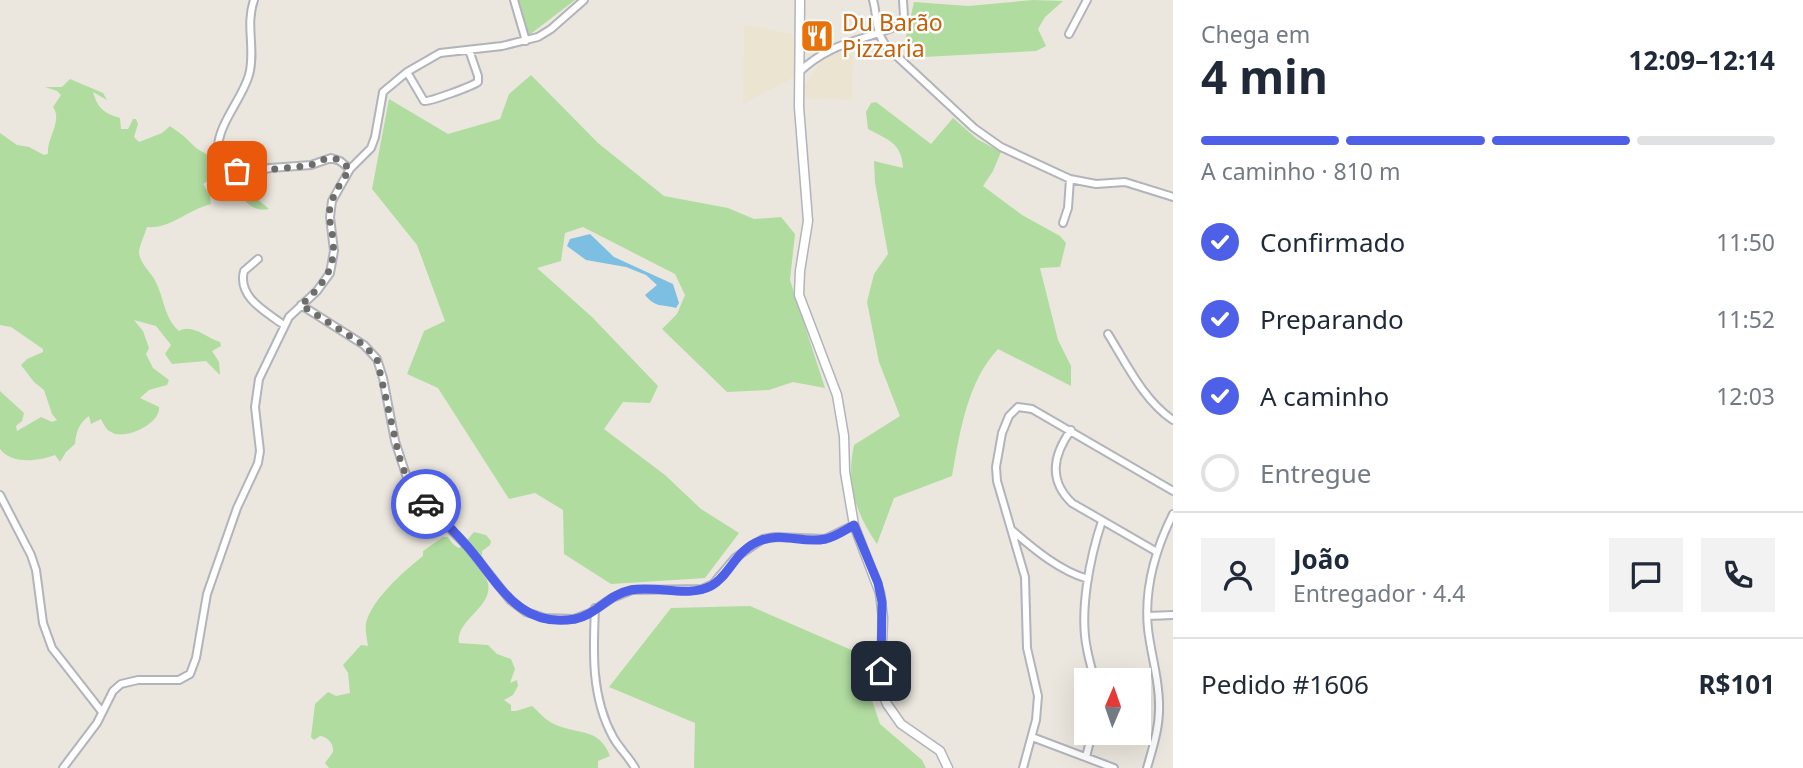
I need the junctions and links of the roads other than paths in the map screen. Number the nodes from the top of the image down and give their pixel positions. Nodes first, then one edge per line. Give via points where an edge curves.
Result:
1 (254, 0) edge
2 (514, 0) edge
3 (584, 0) edge
4 (800, 0) edge
5 (873, 0) edge
6 (903, 0) edge
7 (1087, 0) edge
8 (878, 33) junction
9 (1069, 34) dead end
10 (526, 41) junction
11 (469, 50) junction
12 (407, 72) junction
13 (799, 72) junction
14 (350, 169) junction
15 (1070, 179) junction
16 (1173, 197) edge
17 (1063, 223) dead end
18 (258, 259) dead end
19 (301, 305) junction
20 (284, 325) junction
21 (1108, 334) dead end
22 (1173, 420) edge
23 (1071, 430) junction
24 (1173, 491) edge
25 (0, 495) edge
26 (1173, 514) edge
27 (1102, 521) junction
28 (854, 525) junction
29 (1012, 530) junction
30 (1024, 540) junction
31 (1017, 546) junction
32 (1031, 548) junction
33 (1157, 552) junction
34 (1022, 565) junction
35 (1088, 579) junction
36 (595, 608) junction
37 (1173, 615) edge
38 (1148, 616) junction
39 (1092, 668) edge
40 (102, 712) junction
41 (1032, 737) junction
42 (1089, 746) edge
43 (1086, 757) junction
44 (633, 767) edge
45 (63, 768) edge
46 (947, 768) edge
47 (1023, 768) edge
48 (1114, 768) edge
49 (1147, 768) edge

1 - 14 street via 249,75 220,135 219,161 244,173 311,165 331,158
2 - 10 street
3 - 10 street via 551,29
4 - 13 street
5 - 8 street
6 - 8 street via 901,23
7 - 9 street
8 - 13 street via 828,50
8 - 15 street via 892,52 984,137
10 - 11 street
11 - 12 street via 440,53
11 - 12 street via 478,82 430,102 419,95
12 - 14 street via 383,92 371,148
13 - 28 street via 808,221 799,295 837,396
14 - 19 street via 330,210 334,251 330,273
15 - 16 street via 1096,184 1125,182
15 - 17 street
18 - 20 street via 244,271 242,283 258,305
19 - 20 street
19 - 36 street via 364,345 377,359 411,490 466,545 510,600 545,618 574,619
20 - 40 street via 256,392 258,463 207,594 190,674 179,680 128,681 113,691
21 - 22 street via 1146,393
23 - 24 street
23 - 27 street via 1056,460 1057,483 1072,503
23 - 29 street via 1024,407 1009,416 996,467
25 - 40 street via 31,555 52,648
26 - 33 street
27 - 33 street
27 - 35 street
28 - 36 street via 825,539 763,539 744,550 710,587 632,590
28 - 46 street via 882,602 881,682 887,704 901,724 940,751
29 - 30 street
29 - 31 street
30 - 31 street
30 - 32 street
31 - 34 street
32 - 34 street
32 - 35 street
33 - 38 street
34 - 41 street via 1027,648 1039,706
35 - 39 street via 1085,636
36 - 44 street via 596,688 611,733
37 - 38 street
38 - 49 street via 1159,705
40 - 45 street
41 - 43 street
41 - 47 street
42 - 43 street
43 - 48 street

